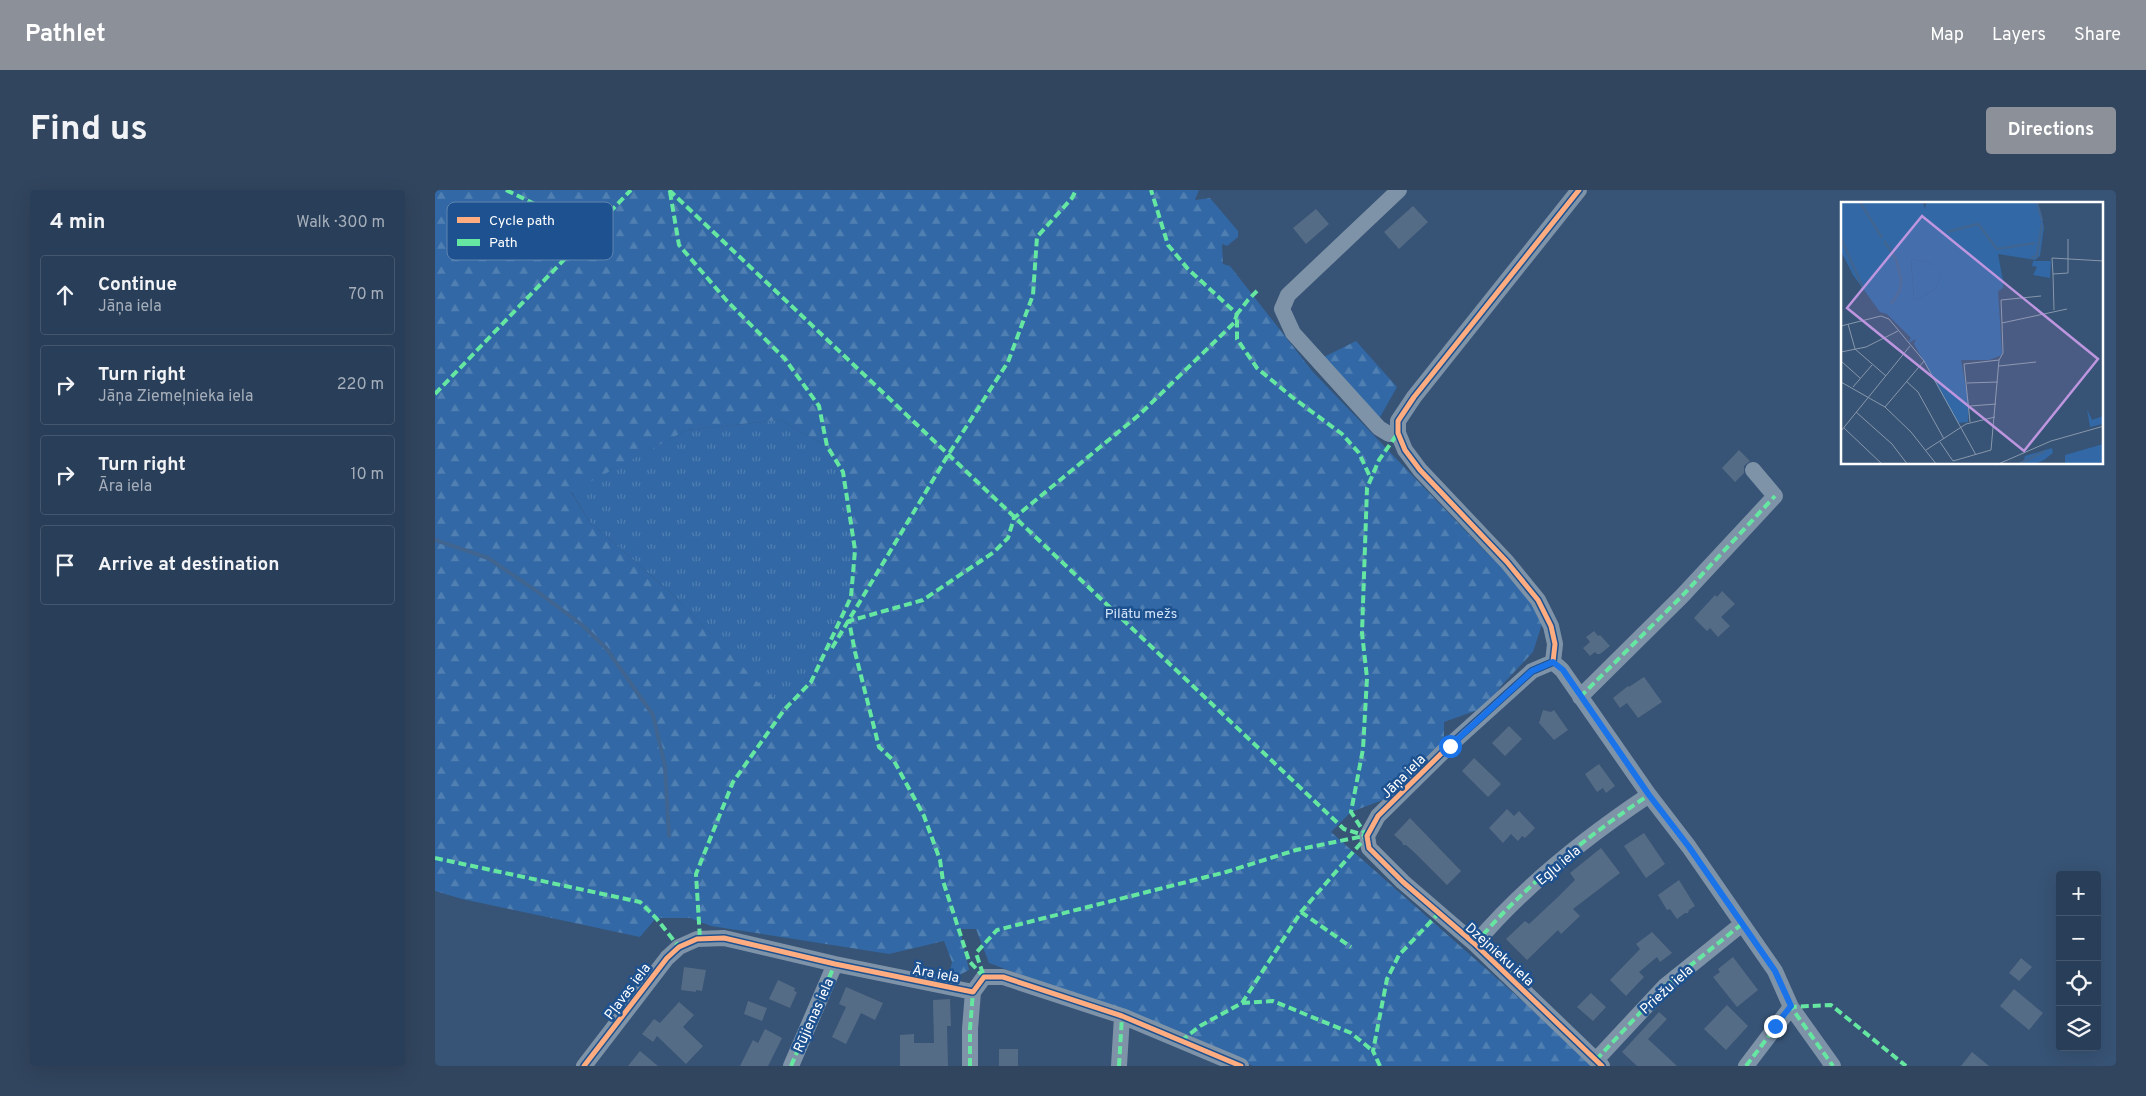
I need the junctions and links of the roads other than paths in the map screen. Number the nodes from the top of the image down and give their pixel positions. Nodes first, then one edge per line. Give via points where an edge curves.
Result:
1 (1399, 190) edge
2 (1579, 190) edge
3 (1398, 432) junction
4 (1753, 470) dead end
5 (1553, 662) junction
6 (1580, 697) junction
7 (1649, 795) junction
8 (1367, 836) joint
9 (1743, 924) junction
10 (697, 939) joint
11 (1475, 944) junction
12 (835, 964) junction
13 (973, 992) junction
14 (1791, 1006) junction
15 (1122, 1016) junction
16 (1599, 1063) edge
17 (584, 1066) edge
18 (791, 1066) edge
19 (970, 1066) edge
20 (1119, 1066) edge
21 (1241, 1066) edge
22 (1745, 1066) edge
23 (1833, 1066) edge

1 - 3 street via 1288,295 1283,309 1293,333 1379,428 1389,434
2 - 3 street via 1414,397 1398,421
3 - 5 street via 1405,450 1420,470 1507,562 1538,600 1551,626 1555,644
4 - 6 street via 1775,496 1682,596
5 - 6 street via 1563,670
5 - 8 street, Jāņa iela via 1532,671 1450,746 1378,816
6 - 7 street
7 - 9 street
7 - 11 street, Egļu iela via 1560,862 1495,920
8 - 11 street, Dzejnieku iela via 1369,848
9 - 14 street via 1775,971
9 - 16 street, Priežu iela via 1665,986
10 - 12 street, Āra iela via 725,938
10 - 17 street, Pļavas iela via 679,947 667,958
11 - 16 street, Dzejnieku iela
12 - 13 street, Āra iela
12 - 18 street, Rūjienas iela
13 - 15 street, Āra iela via 984,977 1003,977
13 - 19 street
14 - 22 street
14 - 23 street
15 - 20 street
15 - 21 street, Āra iela

